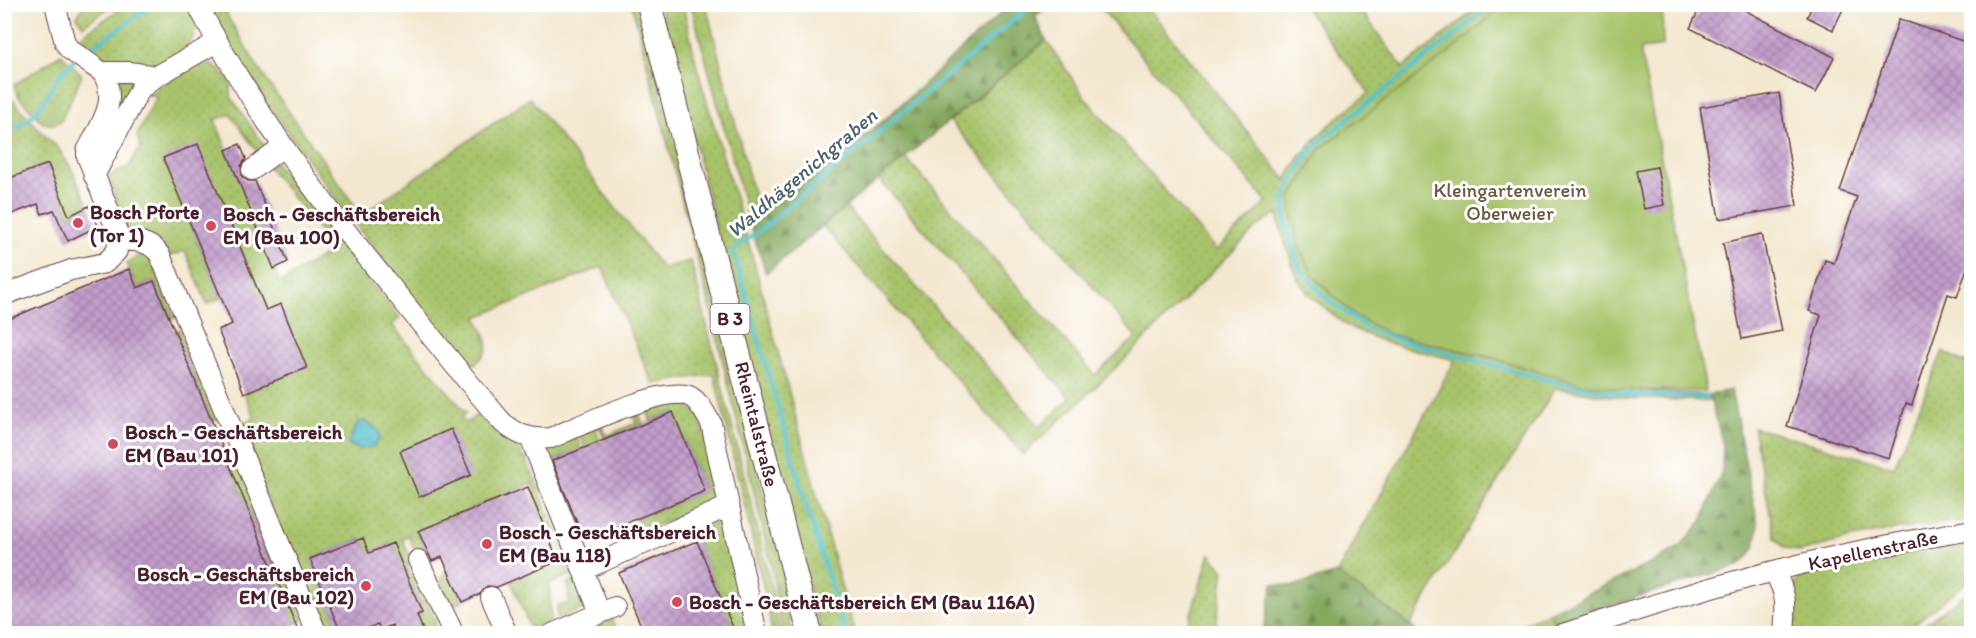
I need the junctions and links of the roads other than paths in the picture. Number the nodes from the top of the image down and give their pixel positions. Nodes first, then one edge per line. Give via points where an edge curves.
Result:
1 (197, 4) edge
2 (649, 4) edge
3 (62, 10) edge
4 (217, 42) junction
5 (97, 69) junction
6 (157, 76) junction
7 (283, 147) junction
8 (252, 170) dead end
9 (94, 176) junction
10 (120, 241) junction
11 (4, 295) edge
12 (530, 437) junction
13 (729, 506) junction
14 (1971, 530) edge
15 (418, 560) dead end
16 (583, 570) junction
17 (1774, 571) junction
18 (491, 597) dead end
19 (447, 632) edge
20 (317, 633) edge
21 (507, 633) edge
22 (552, 633) edge
23 (757, 633) edge
24 (810, 633) edge
25 (1563, 633) edge
26 (1784, 633) edge

1 - 4 street
2 - 24 main road, Rheintalstraße / B 3
3 - 5 street via 69,49
4 - 6 street
4 - 7 street
5 - 6 street
5 - 9 street via 108,84 110,98 108,111 87,152
6 - 9 street via 140,89
7 - 8 street
7 - 12 street via 346,234 502,423 519,435
9 - 10 street
10 - 11 street via 117,251 105,263 71,270
10 - 20 street via 150,244 160,255
12 - 13 street via 551,438 650,399 672,394 690,396 711,423
12 - 16 street
13 - 16 street
13 - 23 street
14 - 17 street, Kapellenstraße
15 - 19 street
16 - 22 street via 608,610
17 - 25 street, Kapellenstraße
17 - 26 street via 1784,588
18 - 21 street

